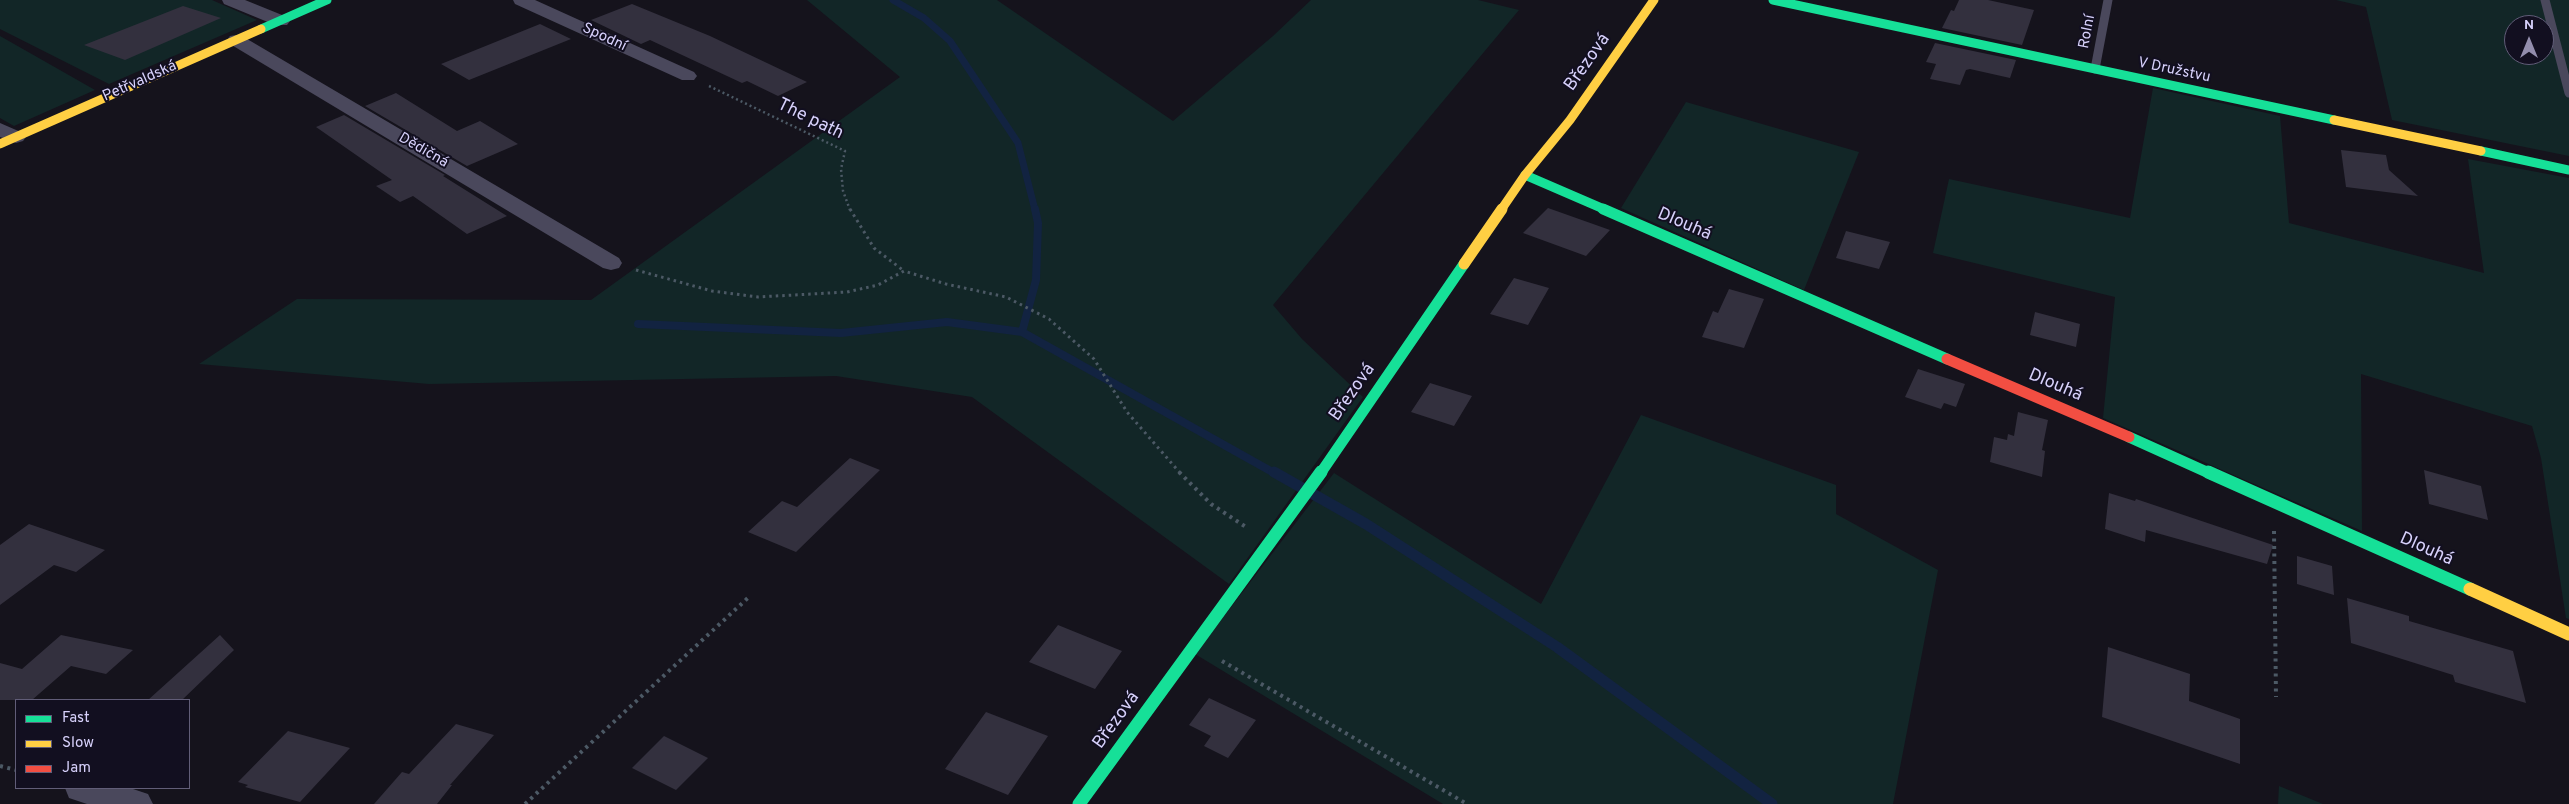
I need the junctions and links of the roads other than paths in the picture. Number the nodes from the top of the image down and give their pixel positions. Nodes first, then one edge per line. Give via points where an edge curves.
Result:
1 (230, 0) edge
2 (327, 0) edge
3 (521, 0) edge
4 (1654, 0) edge
5 (1773, 0) edge
6 (2108, 0) edge
7 (2545, 0) edge
8 (281, 20) junction
9 (236, 40) junction
10 (2095, 69) junction
11 (688, 76) road end
12 (2569, 92) edge
13 (5, 137) edge
14 (2569, 170) edge
15 (1526, 175) junction
16 (611, 263) road end
17 (2569, 634) edge
18 (84, 789) edge
19 (136, 804) edge
20 (1079, 804) edge

1 - 8 street
2 - 8 street, Petřvaldská
3 - 11 street, Spodní
4 - 15 street, Březová via 1570,120
5 - 10 street, V Družstvu
6 - 10 lane, Rolní
7 - 12 lane
8 - 9 street, Petřvaldská
9 - 13 street, Petřvaldská
9 - 16 street, Dědičná
10 - 14 street, V Družstvu
15 - 17 street, Dlouhá via 2273,500
15 - 20 street, Březová via 1315,481
18 - 19 street

